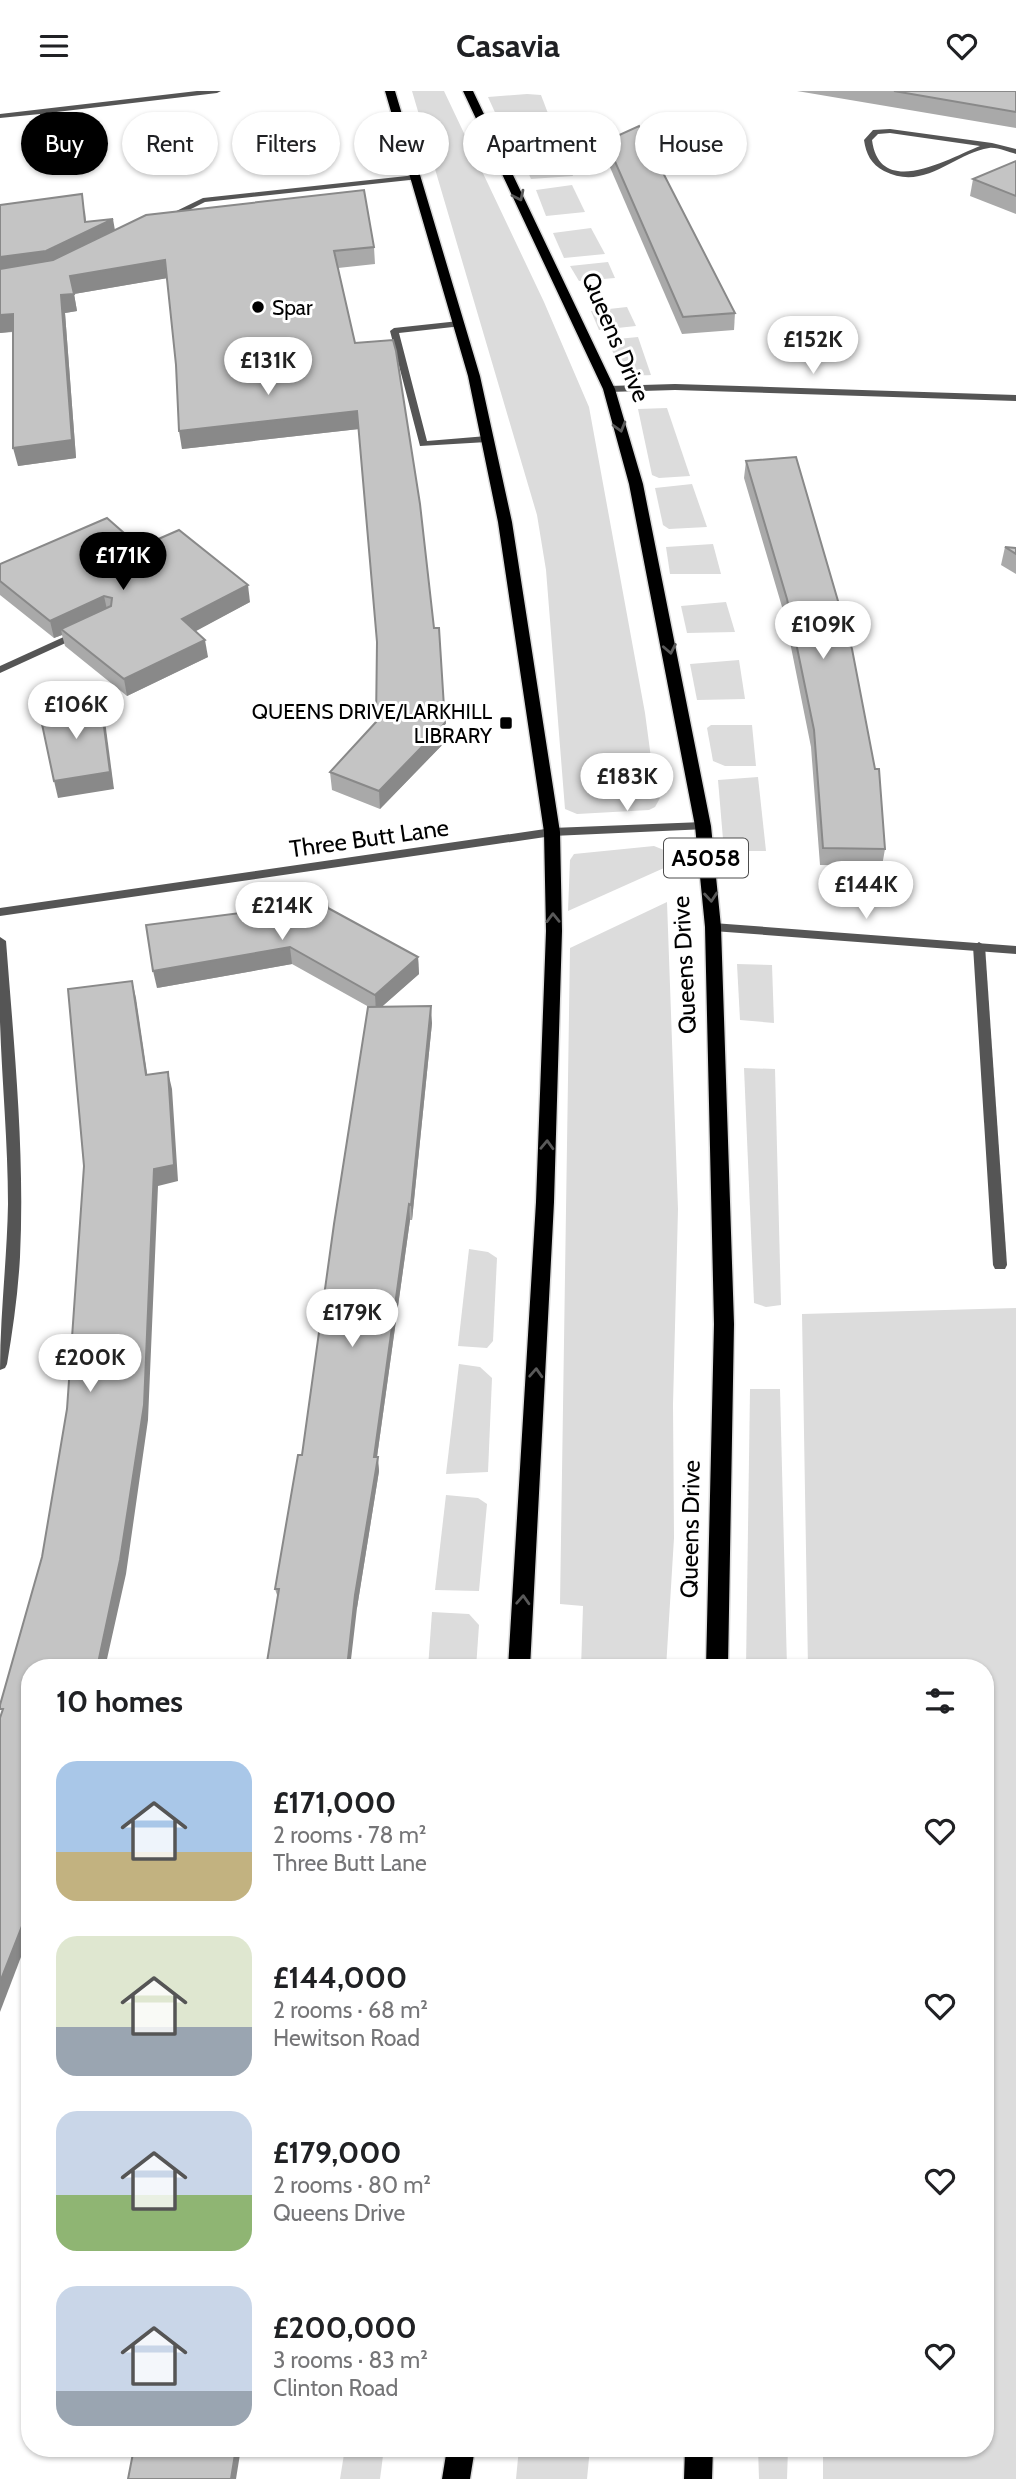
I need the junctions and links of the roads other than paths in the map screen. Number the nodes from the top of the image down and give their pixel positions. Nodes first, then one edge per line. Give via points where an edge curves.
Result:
1 (216, 91) edge
2 (390, 91) edge
3 (468, 91) edge
4 (44, 111) joint
5 (0, 116) edge
6 (992, 145) junction
7 (1016, 152) edge
8 (416, 177) junction
9 (154, 224) edge
10 (459, 324) junction
11 (609, 389) junction
12 (1016, 398) edge
13 (487, 439) junction
14 (96, 625) edge
15 (0, 670) edge
16 (703, 826) junction
17 (552, 832) junction
18 (0, 912) edge
19 (713, 927) junction
20 (0, 941) edge
21 (979, 946) junction
22 (1016, 950) edge
23 (1000, 1265) dead end
24 (0, 1364) edge
25 (520, 1659) edge
26 (717, 1659) edge
27 (460, 2457) edge
28 (699, 2457) edge
29 (456, 2479) edge
30 (698, 2479) edge

1 - 4 street
2 - 8 highway
3 -> 11 highway, Queens Drive / A5058
4 - 5 street
6 - 6 street via 908,175 879,165 868,140 876,132 890,131
6 - 7 street
8 - 9 street via 203,200
8 - 10 highway
10 - 13 highway
10 - 13 street via 394,331 423,444
11 - 12 street
11 -> 16 highway, Queens Drive / A5058 via 636,484
13 - 17 highway via 505,522
14 - 15 street
16 - 17 street, Three Butt Lane
16 -> 19 highway, Queens Drive / A5058
17 - 18 street, Three Butt Lane
25 -> 17 highway via 545,1202 554,930
19 - 21 street
19 - 26 highway, Queens Drive / A5058 via 724,1324
20 - 24 street via 15,1168 8,1322
21 - 22 street
21 - 23 street
27 - 29 highway
28 - 30 highway

